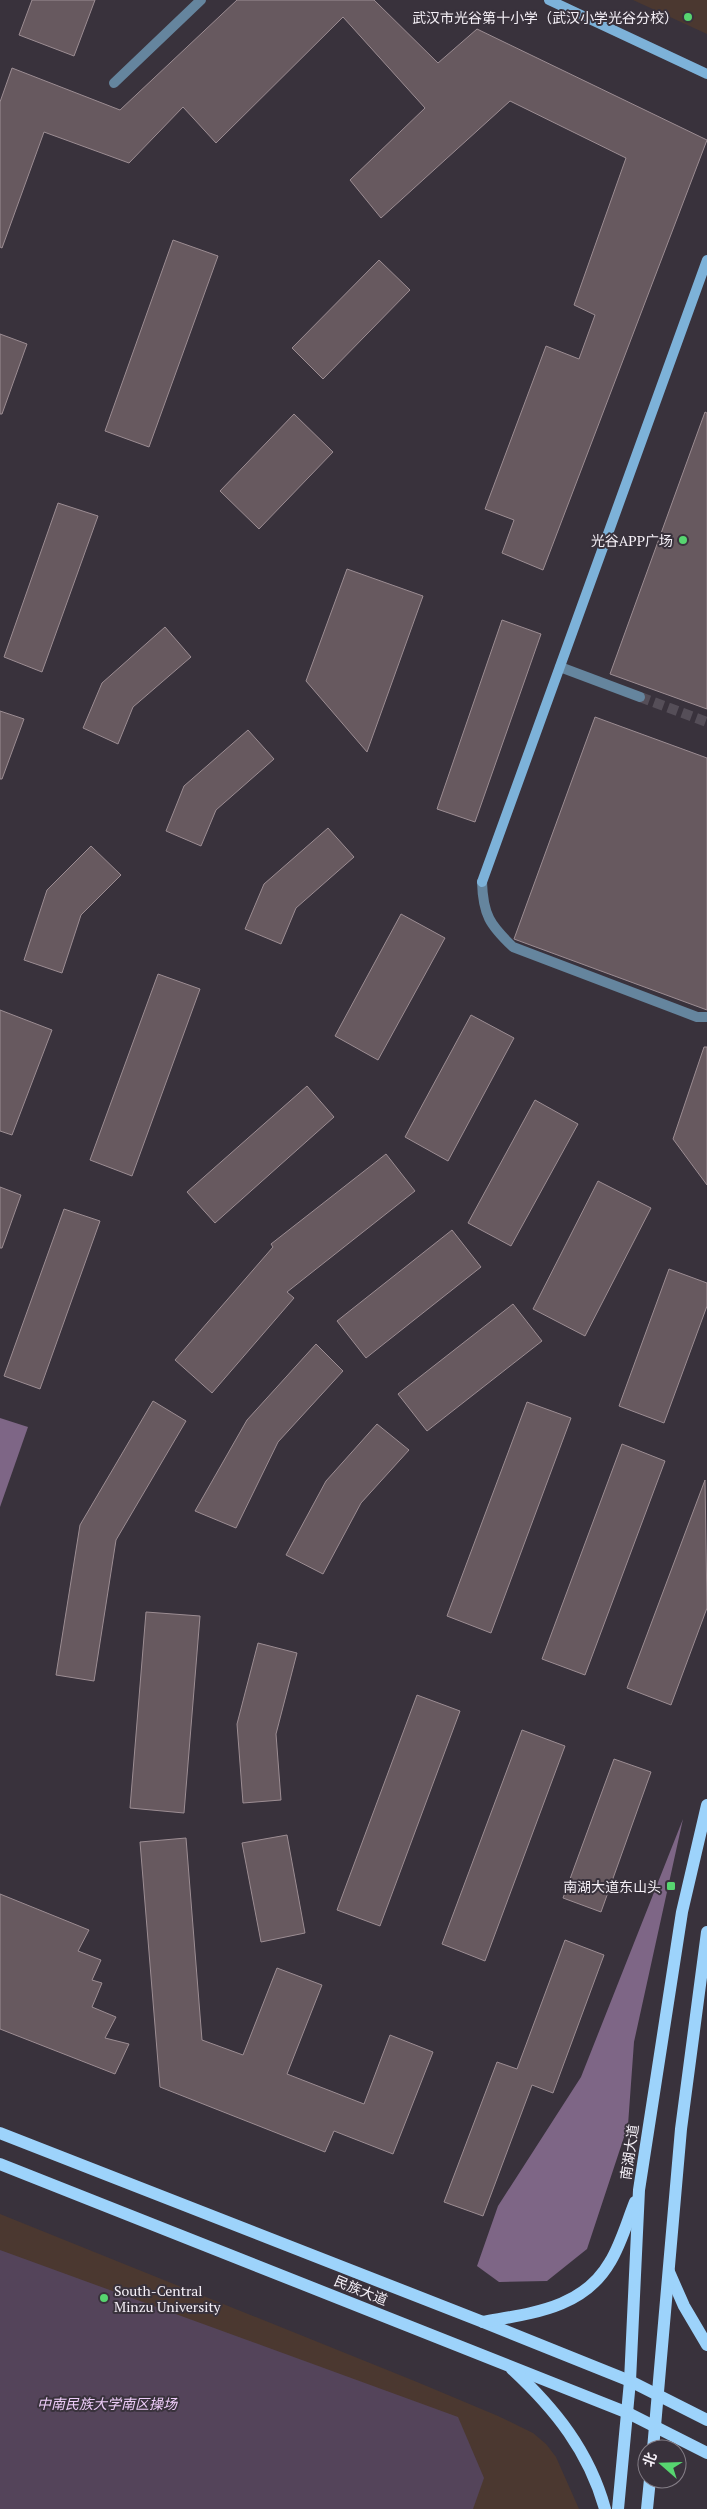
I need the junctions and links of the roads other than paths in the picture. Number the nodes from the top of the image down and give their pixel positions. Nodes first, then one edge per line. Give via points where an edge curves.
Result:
1 (201, 0) edge
2 (549, 0) edge
3 (707, 74) edge
4 (114, 83) dead end
5 (707, 260) edge
6 (560, 668) junction
7 (640, 697) tunnel mouth
8 (707, 1017) edge
9 (707, 1805) edge
10 (707, 1932) edge
11 (0, 2133) edge
12 (0, 2164) edge
13 (640, 2190) junction
14 (668, 2269) junction
15 (483, 2322) junction
16 (707, 2345) edge
17 (506, 2364) junction
18 (630, 2381) junction
19 (658, 2395) junction
20 (628, 2413) junction
21 (707, 2420) edge
22 (656, 2426) junction
23 (654, 2439) edge
24 (707, 2453) edge
25 (649, 2489) edge
26 (605, 2509) edge
27 (618, 2509) edge
28 (646, 2509) edge

1 - 4 street
2 - 3 street
5 - 6 street
6 - 7 street
6 - 8 street via 482,882 483,904 493,928 513,947
9 - 13 main road, 南湖大道 via 682,1912
10 - 14 main road via 681,2129
11 - 15 main road, 民族大道
12 - 17 main road, 民族大道
13 - 15 main road via 610,2263 592,2286 558,2306
13 - 18 main road, 南湖大道
14 - 16 main road via 684,2306
14 - 19 main road
15 - 18 main road, 民族大道
17 - 20 main road, 民族大道
17 - 26 main road via 541,2396 570,2432 593,2474
18 - 19 main road, 民族大道
18 - 20 main road, 南湖大道
19 - 21 main road, 民族大道
19 - 22 main road
20 - 22 main road, 民族大道
20 - 27 main road, 南湖大道
22 - 23 main road
22 - 24 main road, 民族大道
25 - 28 main road

